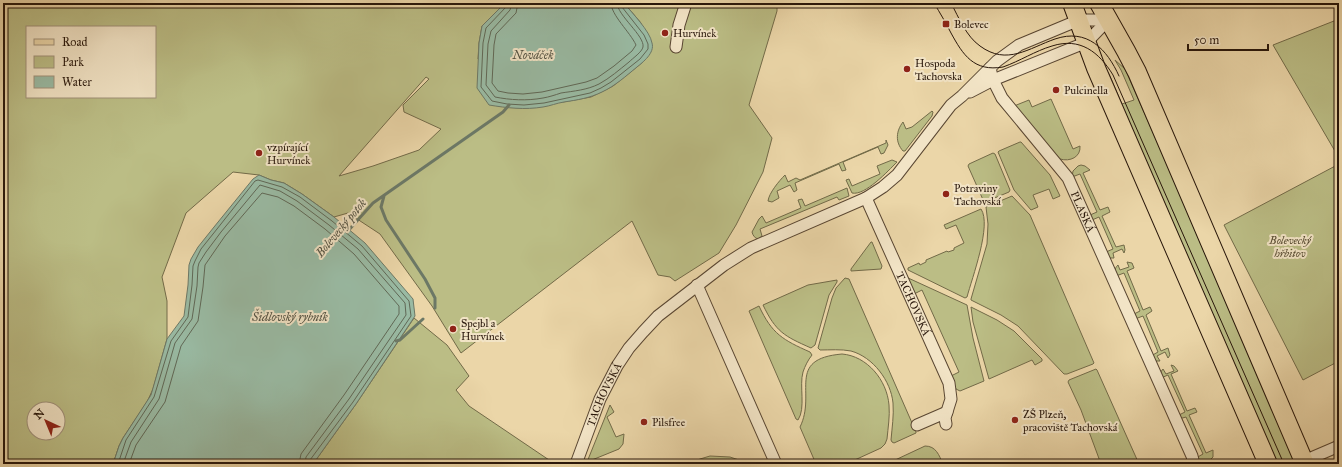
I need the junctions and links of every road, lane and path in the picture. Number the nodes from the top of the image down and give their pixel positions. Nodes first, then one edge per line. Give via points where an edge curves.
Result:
1 (686, 3) edge
2 (1072, 3) edge
3 (1099, 3) edge
4 (1079, 20) junction
5 (1108, 20) junction
6 (1087, 42) junction
7 (676, 48) dead end
8 (990, 68) junction
9 (993, 80) junction
10 (962, 96) junction
11 (866, 198) junction
12 (697, 285) junction
13 (947, 412) junction
14 (946, 424) dead end
15 (917, 425) dead end
16 (1339, 446) edge
17 (1305, 463) edge
18 (576, 464) edge
19 (776, 464) edge
20 (1194, 464) edge
21 (1268, 464) edge

1 - 7 street via 679,25
2 - 4 main road
3 - 5 main road
4 - 5 street
4 - 6 main road
4 - 8 street via 1019,45
5 - 6 street
5 - 17 main road via 1137,72
6 - 9 street, TACHOVSKÁ
6 - 21 main road
8 - 9 street, PLASKÁ
8 - 10 street, TACHOVSKÁ
9 - 10 street, TACHOVSKÁ
9 - 20 street, PLASKÁ via 1002,98 1068,178
10 - 11 street, TACHOVSKÁ via 942,115 897,175
11 - 12 street, TACHOVSKÁ via 751,248
11 - 13 street, TACHOVSKÁ via 949,384 951,399
12 - 18 street, TACHOVSKÁ via 658,316 629,348 600,399
12 - 19 street
13 - 14 street, TACHOVSKÁ
13 - 15 street
16 - 17 street

